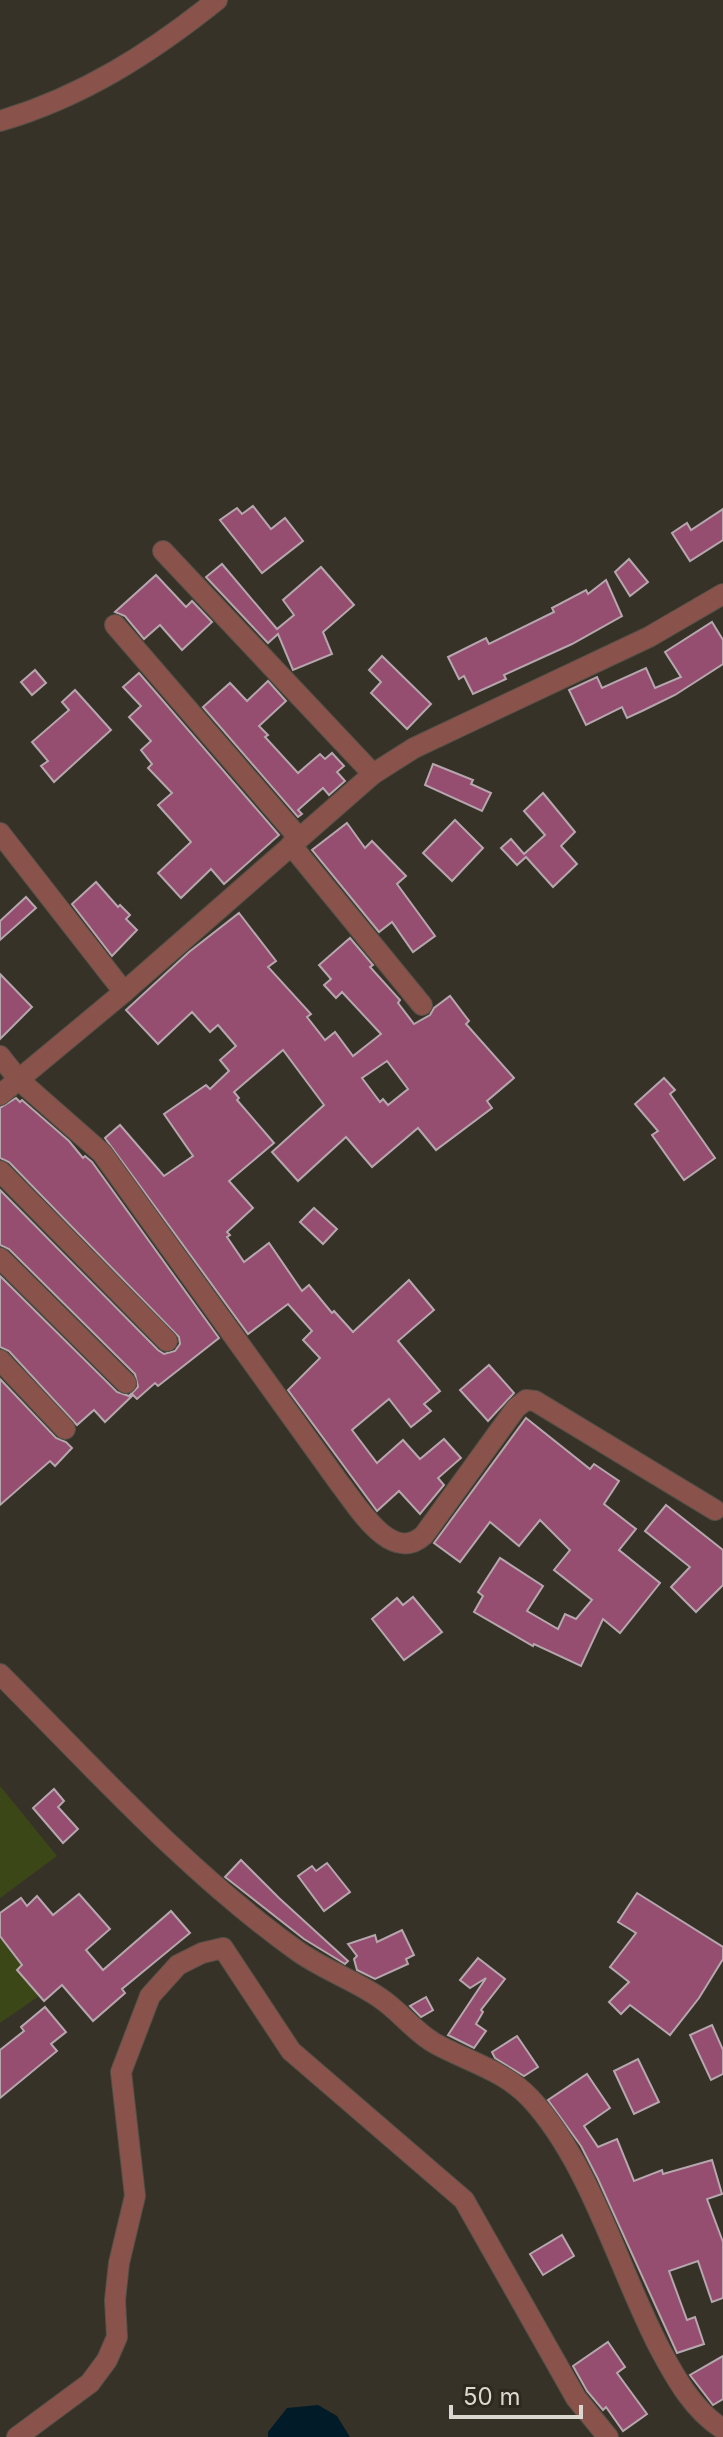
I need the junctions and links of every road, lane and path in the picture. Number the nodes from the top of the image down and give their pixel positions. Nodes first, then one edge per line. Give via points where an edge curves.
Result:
1 (217, 0) edge
2 (0, 121) edge
3 (163, 551) dead end
4 (723, 594) edge
5 (115, 625) dead end
6 (373, 774) junction
7 (0, 833) edge
8 (295, 841) junction
9 (124, 992) junction
10 (422, 1005) dead end
11 (0, 1056) edge
12 (19, 1080) junction
13 (0, 1095) edge
14 (0, 1171) edge
15 (0, 1258) edge
16 (167, 1341) dead end
17 (0, 1360) edge
18 (126, 1383) dead end
19 (65, 1429) dead end
20 (715, 1510) dead end
21 (0, 1674) edge
22 (723, 2429) edge
23 (17, 2437) edge
24 (608, 2437) edge

1 - 2 street via 103,79
3 - 6 street
4 - 6 street via 649,637 414,748
5 - 8 street
6 - 8 street
7 - 9 street
8 - 9 street
8 - 10 street
9 - 12 street
11 - 12 street
12 - 13 street
12 - 20 street via 102,1153 340,1484 369,1521 395,1543 416,1543 424,1535 526,1400
14 - 16 street
15 - 18 street
17 - 19 street
21 - 22 street via 142,1818 229,1897 298,1952 382,1999 433,2043 479,2062 528,2095 558,2133 581,2177 678,2382
23 - 24 street via 90,2383 117,2337 119,2263 135,2196 121,2072 150,1996 178,1965 223,1948 291,2051 464,2200 576,2398

